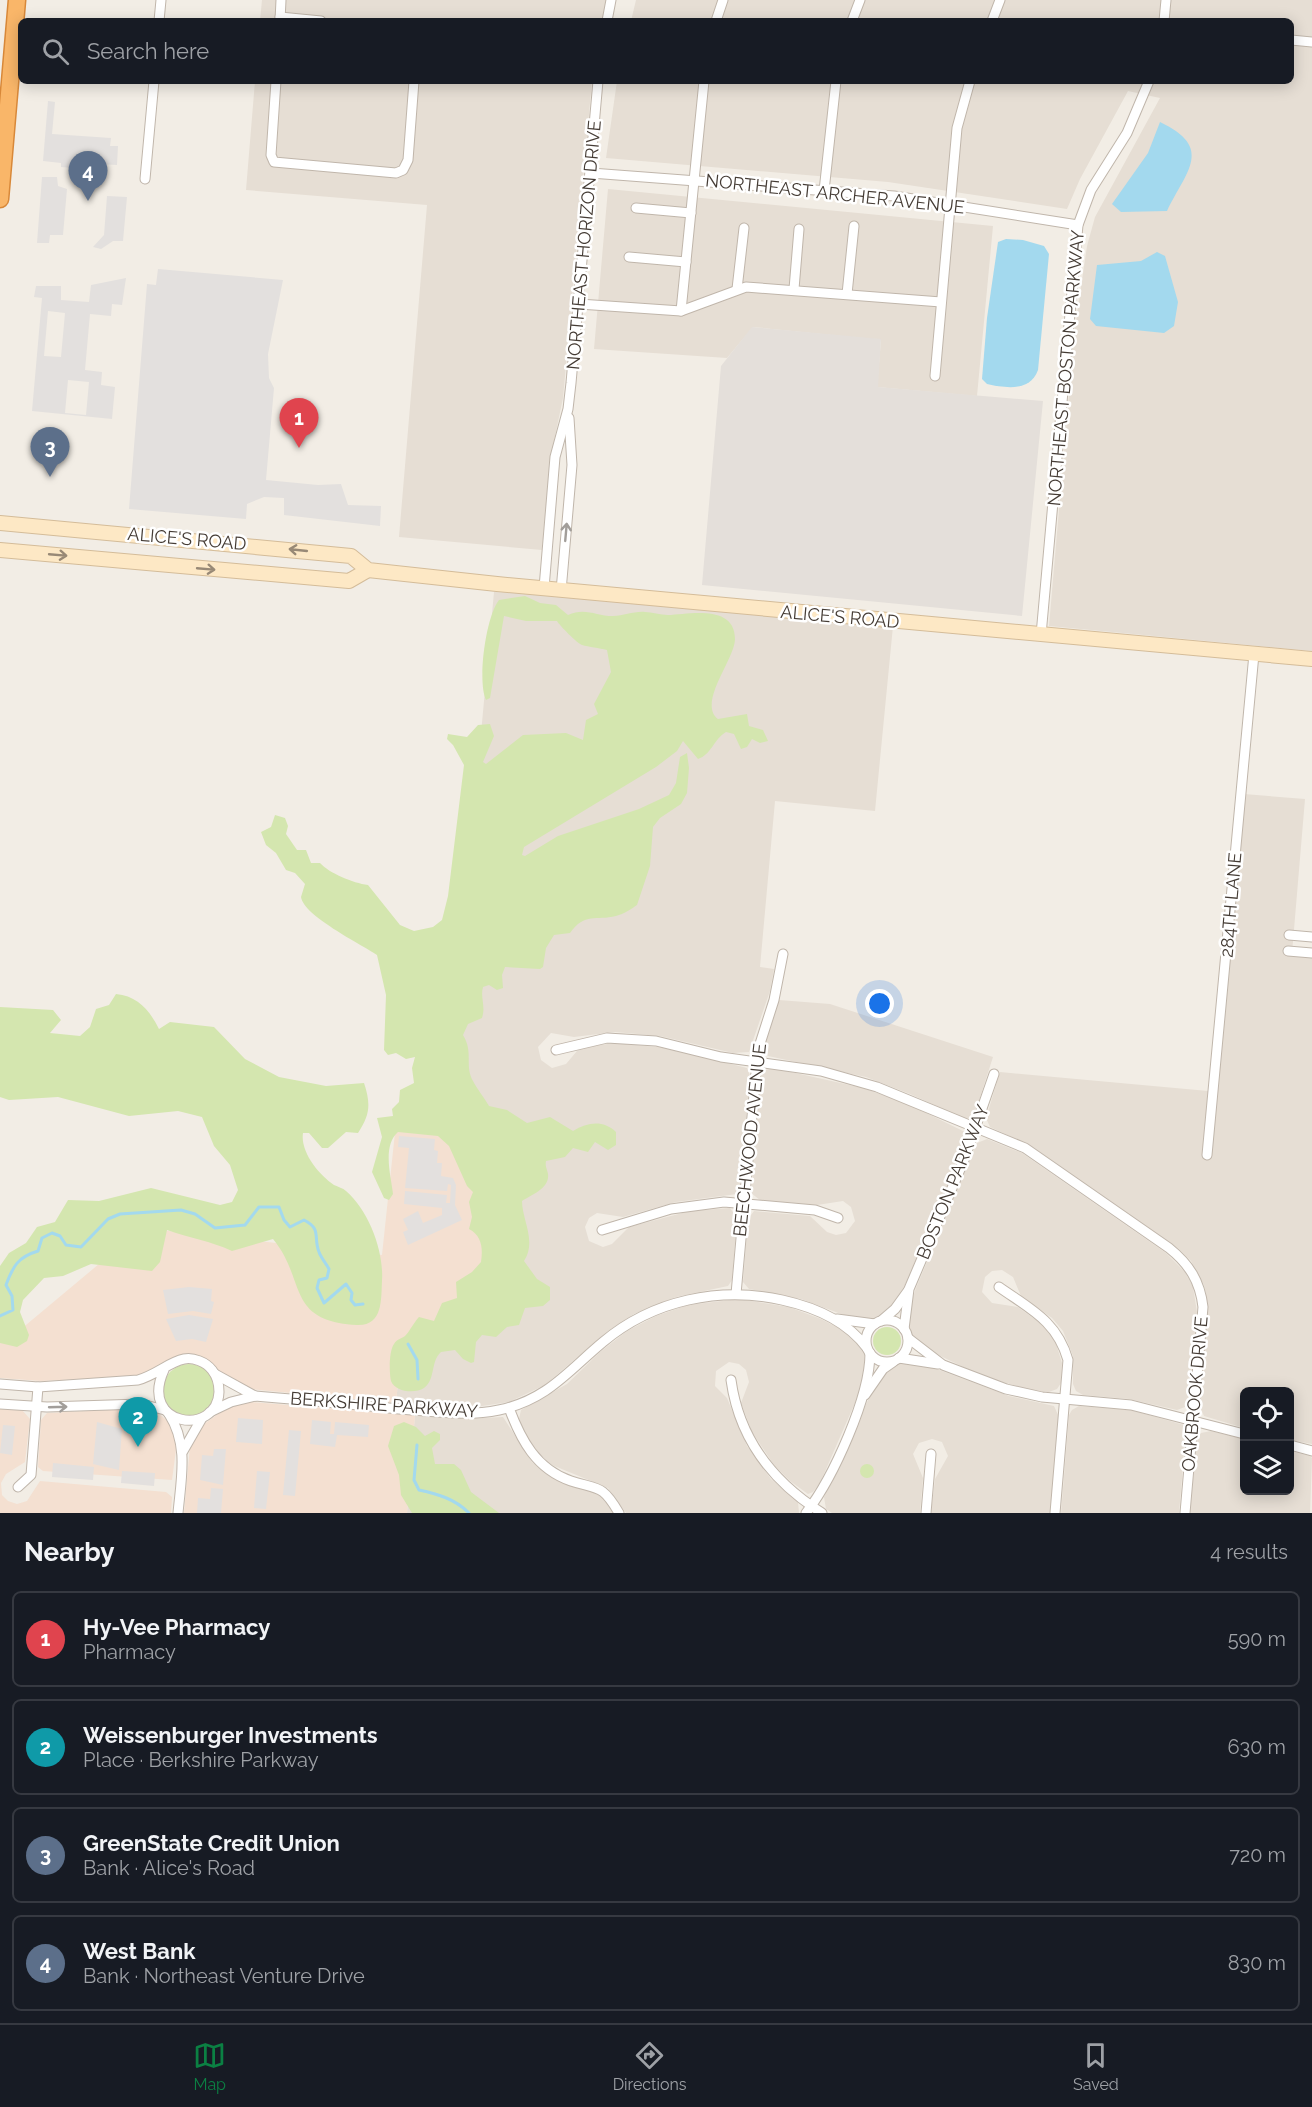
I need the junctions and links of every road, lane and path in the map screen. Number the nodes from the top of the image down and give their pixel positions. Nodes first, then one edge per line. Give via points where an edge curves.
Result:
1 (16, 0) edge
2 (161, 0) edge
3 (281, 0) edge
4 (611, 0) edge
5 (723, 0) edge
6 (860, 0) edge
7 (1000, 0) edge
8 (1166, 0) edge
9 (159, 18) edge
10 (280, 18) edge
11 (608, 18) edge
12 (717, 18) edge
13 (853, 18) edge
14 (993, 18) edge
15 (1164, 18) edge
16 (1294, 40) edge
17 (1312, 42) edge
18 (154, 84) edge
19 (276, 84) edge
20 (414, 84) edge
21 (598, 84) edge
22 (704, 84) edge
23 (836, 84) edge
24 (969, 84) edge
25 (1148, 84) edge
26 (591, 173) junction
27 (145, 179) dead end
28 (694, 180) junction
29 (824, 191) junction
30 (0, 199) edge
31 (951, 204) junction
32 (636, 208) dead end
33 (691, 213) junction
34 (1078, 225) junction
35 (854, 226) dead end
36 (744, 228) dead end
37 (799, 229) dead end
38 (629, 257) dead end
39 (686, 262) junction
40 (737, 289) junction
41 (794, 289) junction
42 (848, 294) junction
43 (941, 302) junction
44 (579, 304) junction
45 (681, 311) junction
46 (935, 376) dead end
47 (568, 409) junction
48 (0, 522) edge
49 (0, 550) edge
50 (368, 570) junction
51 (544, 588) junction
52 (561, 591) junction
53 (1041, 635) junction
54 (1254, 654) junction
55 (1312, 659) edge
56 (1289, 935) dead end
57 (1312, 937) edge
58 (1288, 951) dead end
59 (1312, 953) edge
60 (783, 954) dead end
61 (555, 1050) dead end
62 (757, 1061) junction
63 (994, 1074) dead end
64 (976, 1130) junction
65 (1208, 1155) dead end
66 (744, 1203) junction
67 (838, 1218) dead end
68 (602, 1230) dead end
69 (999, 1287) dead end
70 (909, 1289) junction
71 (736, 1294) junction
72 (835, 1319) junction
73 (878, 1323) junction
74 (904, 1329) junction
75 (908, 1338) junction
76 (869, 1350) junction
77 (897, 1360) junction
78 (943, 1365) junction
79 (164, 1370) junction
80 (214, 1374) junction
81 (731, 1380) dead end
82 (0, 1384) edge
83 (39, 1386) junction
84 (255, 1396) junction
85 (862, 1399) junction
86 (1065, 1400) junction
87 (0, 1404) edge
88 (37, 1407) junction
89 (509, 1408) junction
90 (167, 1412) junction
91 (206, 1415) junction
92 (1193, 1420) junction
93 (1240, 1433) edge
94 (1294, 1446) edge
95 (183, 1451) junction
96 (1312, 1451) edge
97 (931, 1454) dead end
98 (18, 1487) dead end
99 (809, 1509) edge
100 (178, 1513) edge
101 (619, 1513) edge
102 (822, 1513) edge
103 (926, 1513) edge
104 (1055, 1513) edge
105 (1185, 1513) edge

1 - 30 highway
2 - 9 street
3 - 10 street
4 - 11 street
5 - 12 street
6 - 13 street
7 - 14 street
8 - 15 street
16 - 17 street
18 - 27 street
19 - 20 street via 271,155 274,162 396,173 403,170 408,160
21 - 26 street, NORTHEAST HORIZON DRIVE
22 - 28 street
23 - 29 street
24 - 31 street via 957,128
25 - 34 street, NORTHEAST BOSTON PARKWAY via 1127,132 1091,190
26 - 28 street, NORTHEAST ARCHER AVENUE
26 - 44 street, NORTHEAST HORIZON DRIVE
28 - 29 street, NORTHEAST ARCHER AVENUE
28 - 33 street
29 - 31 street, NORTHEAST ARCHER AVENUE
31 - 34 street, NORTHEAST ARCHER AVENUE
31 - 43 street
32 - 33 street
33 - 39 street
34 - 53 street, NORTHEAST BOSTON PARKWAY
35 - 42 street
36 - 40 street
37 - 41 street
38 - 39 street
39 - 45 street
40 - 41 street
40 - 45 street
41 - 42 street
42 - 43 street
43 - 46 street
44 - 45 street
44 - 47 street, NORTHEAST HORIZON DRIVE
47 - 51 street, NORTHEAST HORIZON DRIVE via 555,457
52 -> 47 street, NORTHEAST HORIZON DRIVE via 572,465
50 -> 48 main road, ALICE'S ROAD via 351,556
49 -> 50 main road, ALICE'S ROAD via 349,581
50 - 51 main road, ALICE'S ROAD
51 - 52 main road, ALICE'S ROAD
52 - 53 main road, ALICE'S ROAD
53 - 54 main road, ALICE'S ROAD
54 - 55 main road, ALICE'S ROAD
54 - 65 street, 284TH LANE
56 - 57 street
58 - 59 street
60 - 62 street, BEECHWOOD AVENUE
61 - 62 street via 589,1040 625,1038
62 - 64 street via 849,1078 906,1098
62 - 66 street, BEECHWOOD AVENUE
63 - 64 street, BOSTON PARKWAY
64 - 70 street, BOSTON PARKWAY
64 - 92 street, OAKBROOK DRIVE via 1025,1148 1174,1252 1195,1276 1203,1307
66 - 67 street via 823,1211
66 - 68 street via 688,1206
66 - 71 street, BEECHWOOD AVENUE
69 - 86 street via 1042,1317 1063,1343 1068,1360
70 - 73 street, BOSTON PARKWAY via 895,1309
70 - 74 street, BOSTON PARKWAY
71 - 72 street, BERKSHIRE PARKWAY via 789,1301
71 - 89 street, BERKSHIRE PARKWAY via 684,1300 650,1312 605,1340 554,1386
72 - 73 street, BERKSHIRE PARKWAY
72 - 76 street, BERKSHIRE PARKWAY
73 - 74 street via 891,1321
73 - 76 street via 868,1332
74 - 75 street
75 - 77 street via 906,1350
75 - 78 street
76 - 77 street via 883,1362
76 - 85 street
77 - 78 street
77 - 85 street via 883,1369
78 - 86 street via 1006,1389
79 - 80 street via 190,1359 200,1361
79 - 83 street via 127,1382
79 - 90 street via 158,1395
80 - 84 street, BERKSHIRE PARKWAY
80 - 91 street via 219,1395
81 - 99 street via 737,1410 752,1443 773,1472
82 - 83 street
83 - 88 street
84 - 89 street, BERKSHIRE PARKWAY via 461,1414
84 - 91 street, BERKSHIRE PARKWAY via 231,1402
85 - 99 street via 831,1472
86 - 92 street via 1131,1405
86 - 104 street
87 - 88 street
88 -> 90 street via 141,1404
88 - 98 street via 31,1475
89 - 101 street via 521,1439 537,1459 556,1474 603,1490
90 - 91 street via 183,1420
90 - 95 street via 177,1426
91 - 95 street
92 - 93 street
92 - 105 street, OAKBROOK DRIVE
94 - 96 street
95 - 100 street
97 - 103 street
99 - 102 street

